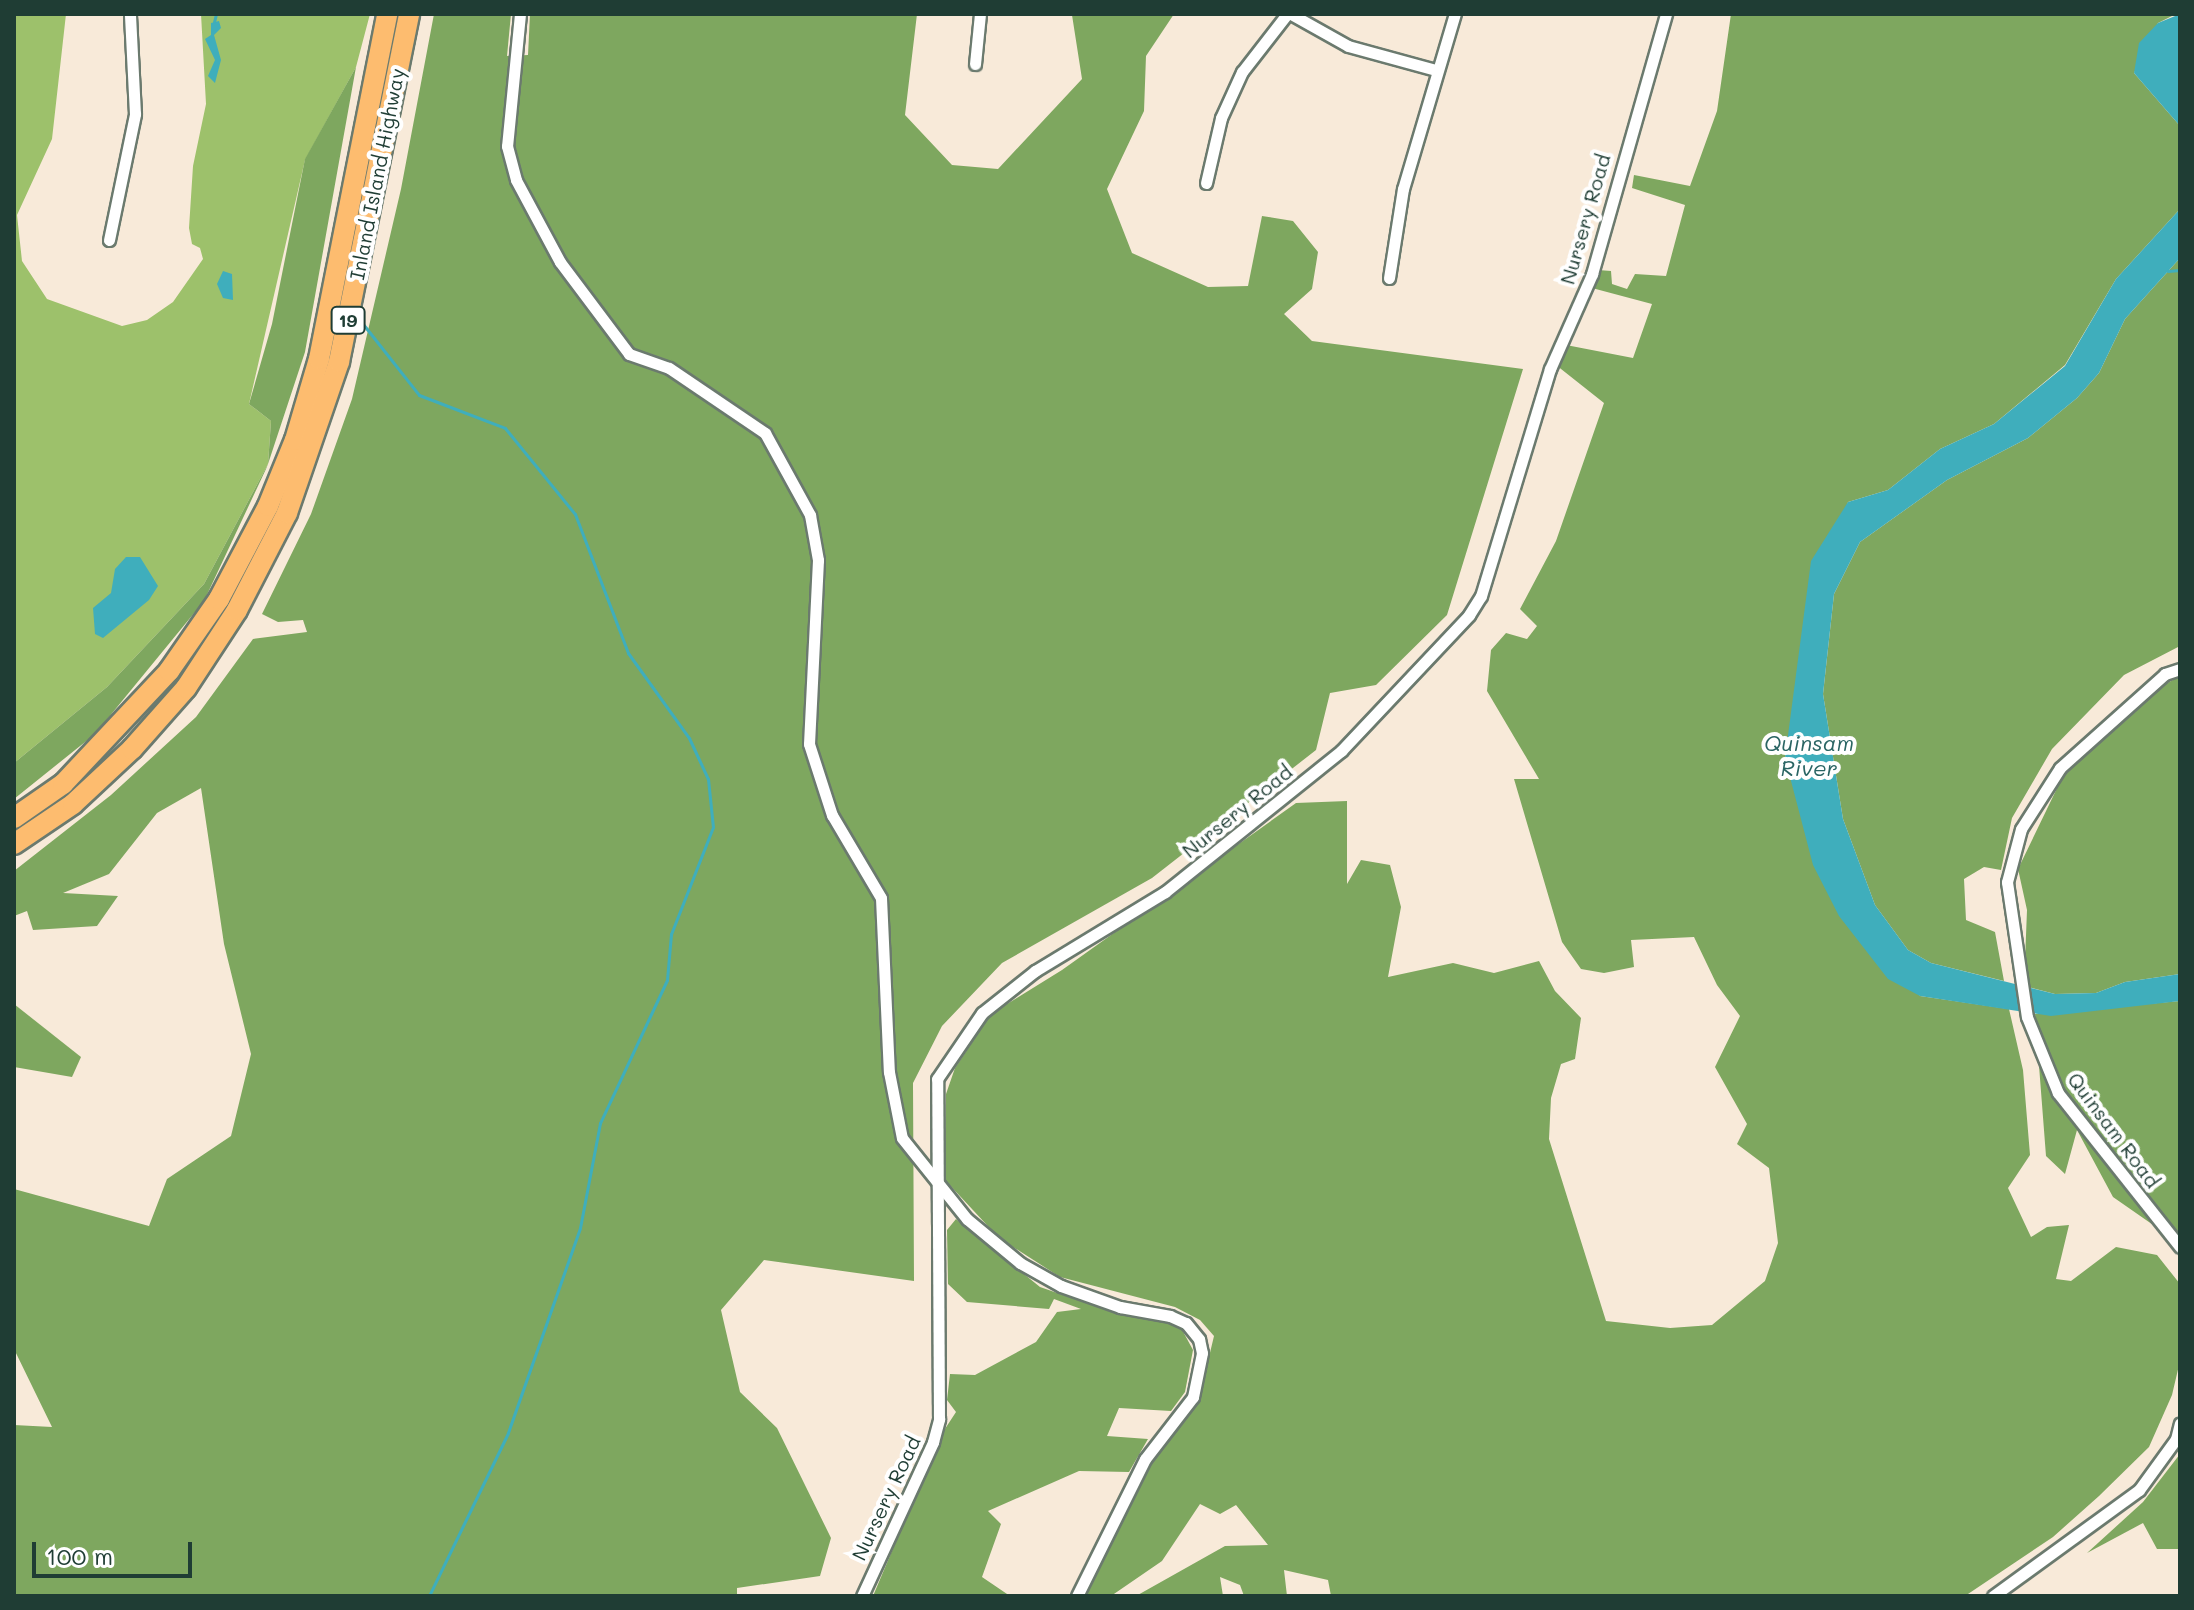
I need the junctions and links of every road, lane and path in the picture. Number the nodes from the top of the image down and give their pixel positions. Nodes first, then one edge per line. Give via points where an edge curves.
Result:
1 (130, 14) edge
2 (387, 14) edge
3 (409, 14) edge
4 (520, 14) edge
5 (980, 14) edge
6 (1289, 14) edge
7 (1455, 14) edge
8 (1666, 14) edge
9 (975, 64) dead end
10 (1436, 70) junction
11 (1206, 183) dead end
12 (109, 240) dead end
13 (1389, 278) dead end
14 (2180, 669) edge
15 (14, 818) edge
16 (14, 844) edge
17 (939, 1185) junction
18 (2180, 1247) edge
19 (2180, 1423) edge
20 (862, 1596) edge
21 (1077, 1596) edge
22 (1993, 1596) edge

1 - 12 street via 135,114
2 - 15 highway, Inland Island Highway / 19 via 334,281 295,440 219,599 169,671 115,735 63,784
3 - 16 highway, Inland Island Highway / 19 via 339,362 287,513 237,610 186,688 73,804
4 - 17 street via 507,146 516,180 560,262 629,354 669,368 765,433 810,515 818,560 809,744 832,815 881,898 889,1072 902,1138
5 - 9 street
6 - 10 street via 1348,46
6 - 11 street via 1242,72 1221,118
7 - 10 street
8 - 17 street, Nursery Road via 1616,173 1592,274 1550,369 1481,596 1341,751 1165,892 1035,971 982,1013 937,1079
10 - 13 street via 1403,189
14 - 18 street, Quinsam Road via 2165,674 2060,768 2021,829 2007,882 2018,965 2038,1045 2058,1093
17 - 20 street, Nursery Road via 939,1419
17 - 21 street via 967,1219 1020,1263 1061,1286 1186,1323 1199,1339 1202,1353 1193,1397 1145,1459
19 - 22 street via 2176,1439 2139,1490

